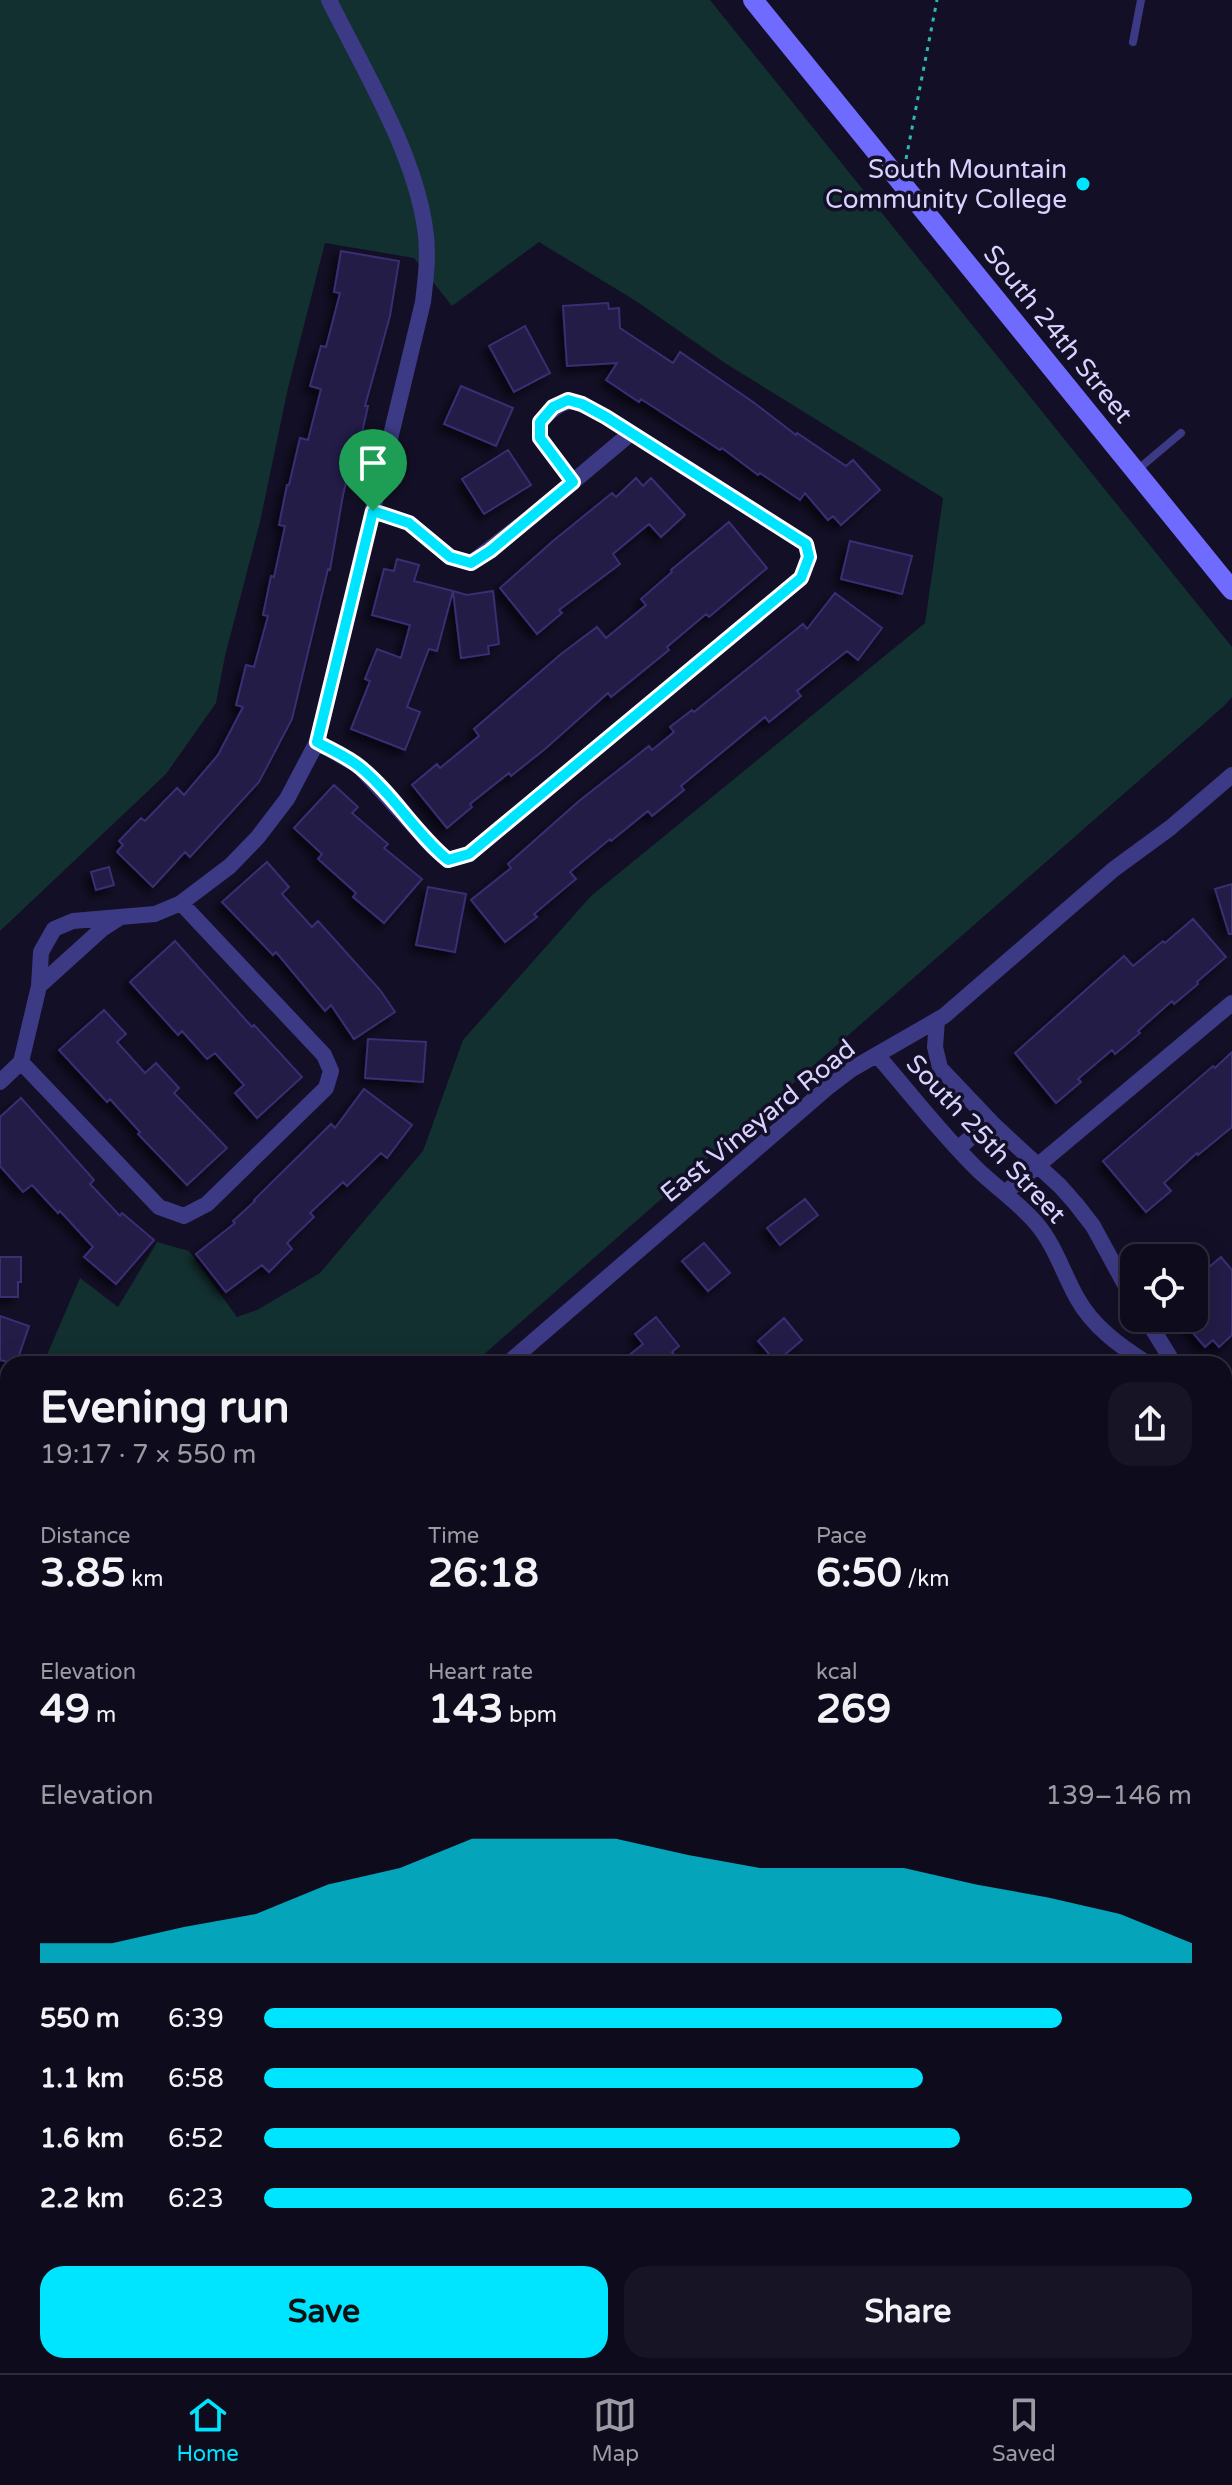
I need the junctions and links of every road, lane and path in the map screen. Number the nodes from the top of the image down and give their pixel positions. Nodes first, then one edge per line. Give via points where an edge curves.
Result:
1 (329, 0) edge
2 (753, 0) edge
3 (937, 0) edge
4 (1141, 0) edge
5 (1133, 42) dead end
6 (901, 182) junction
7 (631, 433) junction
8 (1181, 433) dead end
9 (1136, 471) junction
10 (573, 482) junction
11 (373, 511) junction
12 (1232, 590) edge
13 (317, 742) junction
14 (1232, 775) edge
15 (181, 903) junction
16 (119, 918) junction
17 (39, 986) junction
18 (1232, 1003) edge
19 (937, 1020) junction
20 (877, 1055) junction
21 (21, 1062) junction
22 (0, 1082) edge
23 (989, 1121) junction
24 (959, 1148) junction
25 (1037, 1166) junction
26 (1006, 1192) junction
27 (1120, 1275) edge
28 (1155, 1332) edge
29 (516, 1356) edge
30 (1136, 1356) edge
31 (1169, 1356) edge

1 - 11 street via 400,145 425,227 423,302
2 - 6 main road, South 24th Street
3 - 6 path
4 - 5 lane
6 - 9 main road, South 24th Street
7 - 10 street
7 - 10 street via 582,404 568,400 553,407 540,422 540,438
7 - 13 street via 806,544 809,557 801,578 469,854 448,860 359,766
8 - 9 lane
9 - 12 main road, South 24th Street
10 - 11 street via 471,563 450,557 409,523
11 - 13 street
13 - 15 street via 287,799 258,837
14 - 19 street, East Vineyard Road
15 - 16 street via 155,914
15 - 21 street via 324,1055 331,1071 326,1088 207,1204 184,1216 159,1207
16 - 17 street
16 - 17 street via 73,921 54,929 41,952
17 - 21 street
18 - 25 street
19 - 20 street, East Vineyard Road
19 - 23 street, South 25th Street via 940,1068
20 - 24 street, South 25th Street
20 - 29 street, East Vineyard Road via 827,1088
21 - 22 street
23 - 24 street
23 - 25 street, South 25th Street
24 - 26 street, South 25th Street
25 - 26 street
25 - 27 street, South 25th Street via 1093,1226
26 - 30 street, South 25th Street via 1038,1224 1096,1326
28 - 31 street

